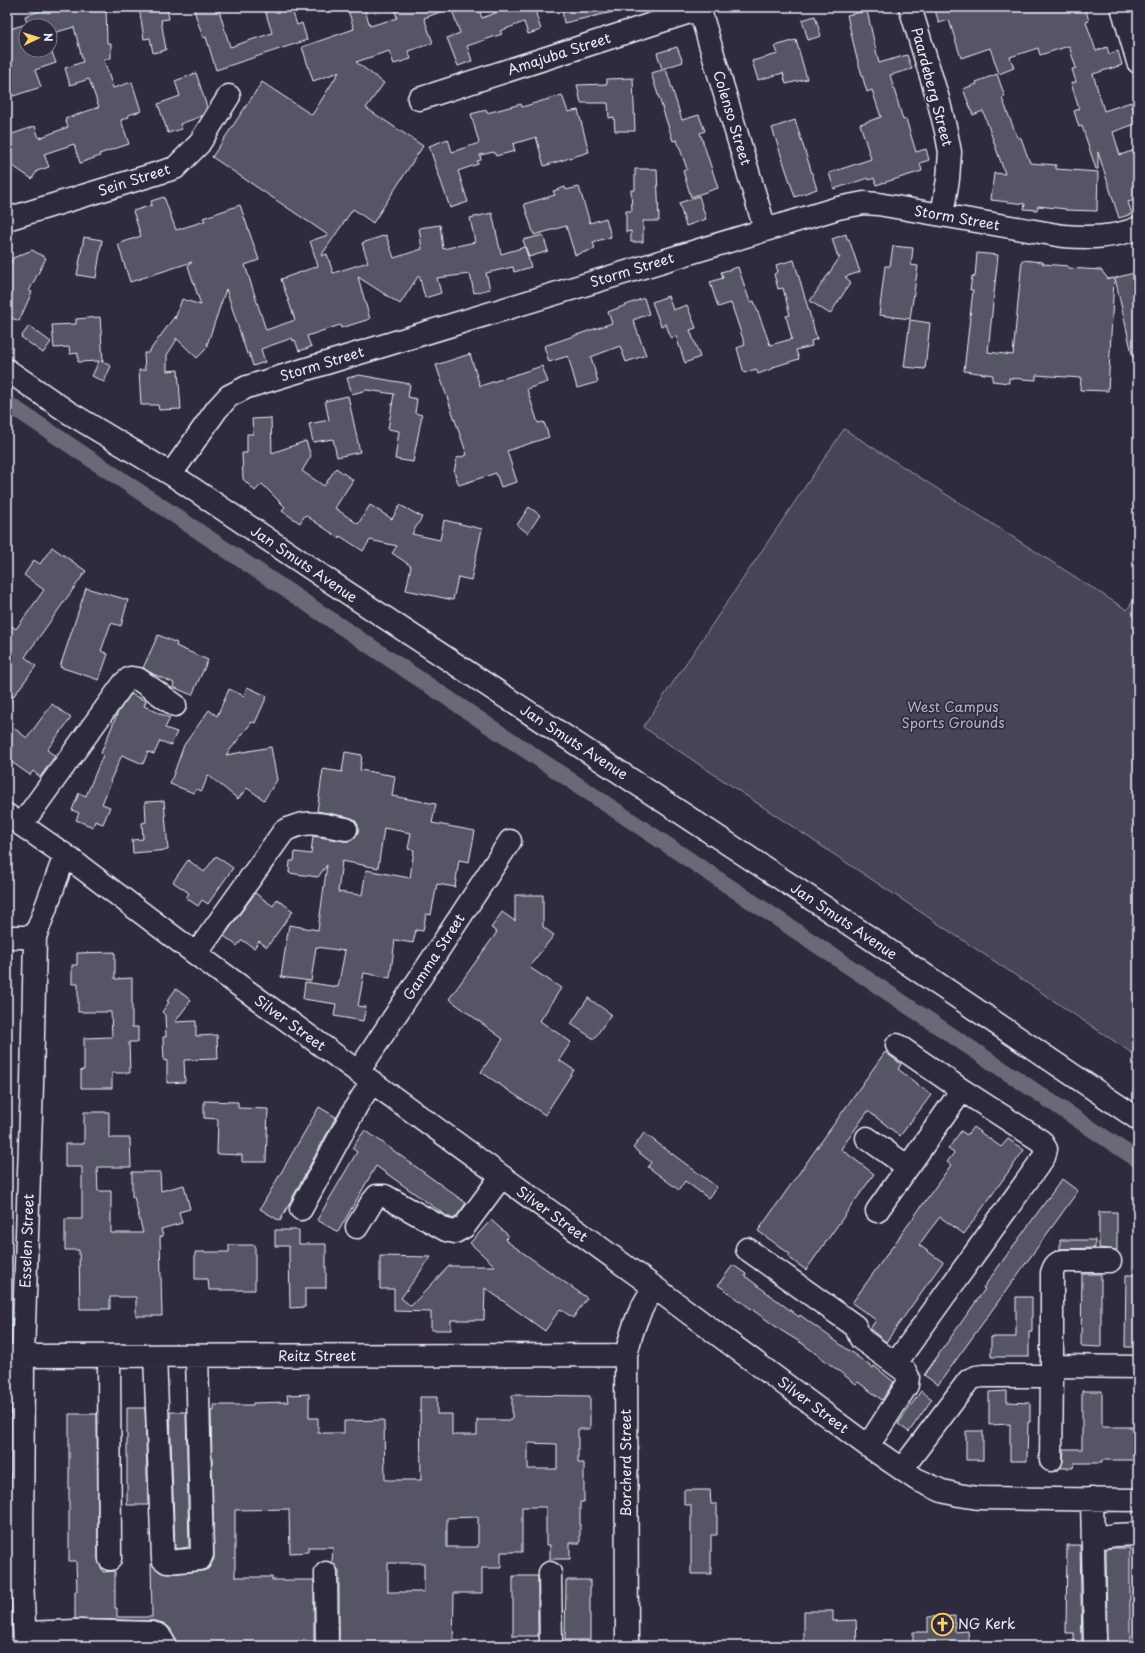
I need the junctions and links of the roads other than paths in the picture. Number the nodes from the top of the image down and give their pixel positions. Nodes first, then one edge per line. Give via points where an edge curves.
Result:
1 (910, 7) edge
2 (1122, 7) edge
3 (699, 8) edge
4 (1138, 62) edge
5 (229, 96) dead end
6 (420, 99) dead end
7 (942, 215) junction
8 (7, 219) edge
9 (1138, 228) edge
10 (765, 229) junction
11 (7, 370) edge
12 (170, 474) junction
13 (175, 705) dead end
14 (14, 820) edge
15 (346, 829) dead end
16 (510, 841) dead end
17 (65, 855) junction
18 (7, 937) edge
19 (35, 937) junction
20 (196, 954) junction
21 (897, 1045) dead end
22 (365, 1077) junction
23 (962, 1090) junction
24 (1138, 1119) edge
25 (867, 1138) dead end
26 (908, 1167) junction
27 (501, 1177) junction
28 (301, 1209) dead end
29 (877, 1211) dead end
30 (357, 1227) dead end
31 (747, 1249) dead end
32 (1110, 1261) dead end
33 (654, 1287) junction
34 (626, 1355) junction
35 (15, 1356) edge
36 (109, 1356) junction
37 (155, 1356) junction
38 (197, 1356) junction
39 (896, 1363) junction
40 (1138, 1367) edge
41 (1052, 1371) junction
42 (868, 1446) junction
43 (1051, 1460) dead end
44 (902, 1469) junction
45 (1092, 1499) junction
46 (1138, 1500) edge
47 (1138, 1534) edge
48 (1094, 1538) junction
49 (110, 1559) dead end
50 (326, 1573) dead end
51 (550, 1573) dead end
52 (14, 1578) edge
53 (25, 1639) edge
54 (164, 1646) edge
55 (327, 1646) edge
56 (551, 1646) edge
57 (627, 1646) edge
58 (1094, 1646) edge

1 - 7 street, Paardeberg Street via 938,99 950,152
2 - 4 street
3 - 6 street, Amajuba Street
3 - 10 street, Colenso Street
5 - 8 street, Sein Street via 199,144 175,168
7 - 9 street, Storm Street via 1063,236 1089,238 1109,236
7 - 10 street, Storm Street via 864,203
10 - 12 street, Storm Street via 247,387 229,396 217,409
11 - 12 street, Jan Smuts Avenue via 68,412
12 - 24 street, Jan Smuts Avenue via 827,909
13 - 14 street via 138,679 130,678
14 - 17 street, Silver Street
15 - 20 street via 308,823 296,824 284,831
16 - 22 street, Gamma Street
17 - 19 street, Esselen Street
17 - 20 street, Silver Street
18 - 19 street
19 - 35 street, Esselen Street via 32,1084
20 - 22 street, Silver Street
21 - 23 street
22 - 27 street, Silver Street
22 - 28 street, Gamma Street via 357,1105
23 - 26 street
23 - 39 street via 1041,1141 1046,1153
25 - 26 street
26 - 29 street
27 - 30 street via 464,1227 455,1232 446,1230 385,1196 377,1196
27 - 33 street, Silver Street
31 - 39 street via 855,1326 861,1339
32 - 41 street via 1063,1261 1053,1267
33 - 34 street, Borcherd Street via 641,1307
33 - 42 street, Silver Street
34 - 38 street, Reitz Street
34 - 57 street, Borcherd Street
35 - 36 street, Reitz Street
35 - 52 street, Esselen Street
36 - 37 street, Reitz Street
36 - 49 street
37 - 38 street, Reitz Street
37 - 38 street via 163,1559 167,1562 200,1559 202,1554
39 - 42 street via 905,1371 908,1381
40 - 41 street
41 - 43 street
41 - 44 street via 983,1376 969,1380
42 - 44 street, Silver Street
44 - 45 street, Silver Street via 929,1485 959,1496
45 - 46 street, Silver Street
45 - 48 street
47 - 48 street
48 - 58 street
50 - 55 street
51 - 56 street
52 - 53 street, Esselen Street
53 - 54 street via 76,1631 152,1633 159,1635

